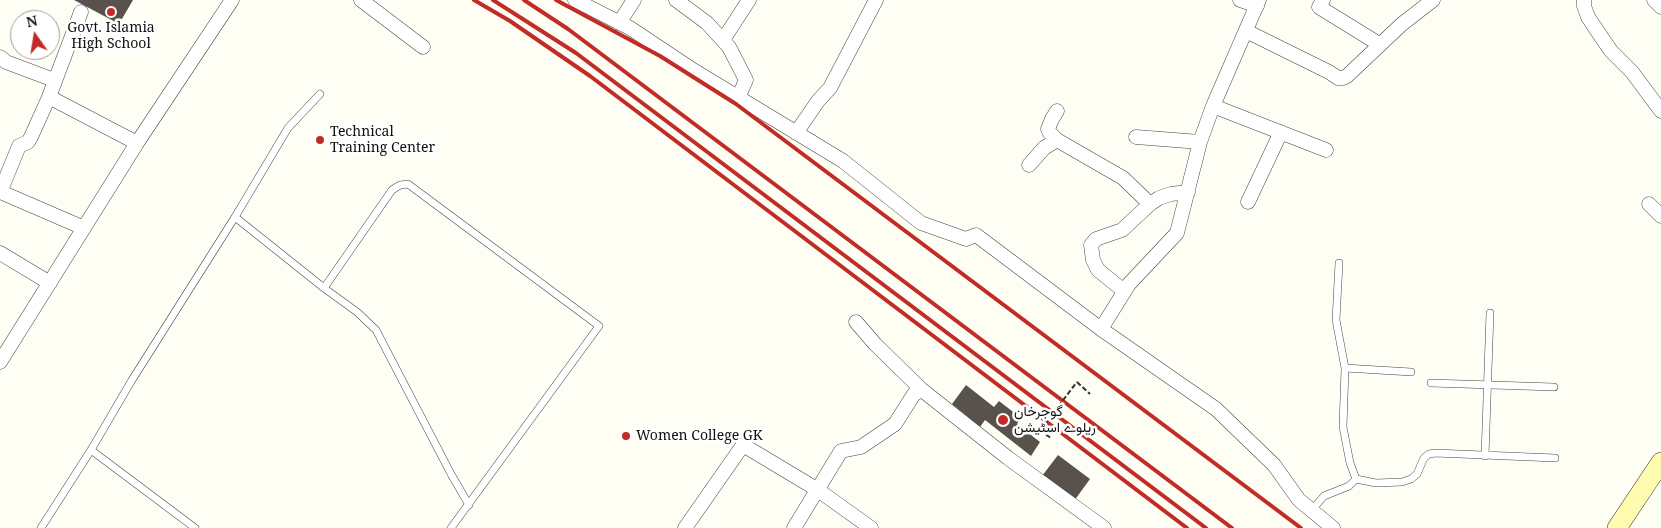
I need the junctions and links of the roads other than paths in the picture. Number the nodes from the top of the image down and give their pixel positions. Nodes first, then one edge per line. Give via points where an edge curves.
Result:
1 (232, 0) edge
2 (360, 0) edge
3 (634, 0) edge
4 (676, 0) edge
5 (749, 0) edge
6 (876, 0) edge
7 (1240, 0) edge
8 (1323, 0) edge
9 (1432, 0) edge
10 (1584, 0) edge
11 (1654, 0) edge
12 (583, 2) edge
13 (1258, 3) edge
14 (1661, 7) edge
15 (81, 12) dead end
16 (619, 23) junction
17 (1246, 31) junction
18 (722, 40) junction
19 (1379, 44) junction
20 (423, 47) dead end
21 (0, 57) edge
22 (54, 80) junction
23 (320, 94) dead end
24 (49, 97) junction
25 (738, 98) junction
26 (1214, 106) junction
27 (1056, 111) dead end
28 (1661, 111) edge
29 (1281, 132) junction
30 (796, 133) junction
31 (1136, 137) dead end
32 (1057, 140) junction
33 (1200, 142) junction
34 (137, 143) junction
35 (1326, 150) dead end
36 (1029, 165) dead end
37 (1188, 192) junction
38 (1248, 202) dead end
39 (1150, 204) junction
40 (1648, 204) dead end
41 (1661, 216) edge
42 (235, 217) junction
43 (84, 228) junction
44 (0, 253) edge
45 (1339, 263) dead end
46 (50, 283) junction
47 (324, 288) junction
48 (1124, 291) junction
49 (1490, 313) dead end
50 (856, 322) dead end
51 (1101, 329) junction
52 (0, 362) edge
53 (1345, 368) junction
54 (1411, 372) dead end
55 (1431, 383) dead end
56 (1487, 385) junction
57 (1554, 387) dead end
58 (922, 390) junction
59 (91, 450) junction
60 (1486, 456) junction
61 (1555, 458) dead end
62 (1659, 469) edge
63 (1356, 479) junction
64 (818, 490) junction
65 (469, 505) junction
66 (1312, 510) junction
67 (42, 528) edge
68 (195, 528) edge
69 (451, 528) edge
70 (685, 528) edge
71 (794, 528) edge
72 (871, 528) edge
73 (1104, 528) edge
74 (1333, 528) edge
75 (1617, 528) edge

1 - 34 street
2 - 20 street
3 - 16 street
4 - 18 street via 707,23
5 - 18 street
6 - 30 street via 830,88
7 - 13 street
8 - 19 street via 1319,7
9 - 19 street
10 - 28 street via 1588,17 1611,51 1632,72
11 - 14 street
12 - 16 street
13 - 17 street
15 - 22 street
16 - 25 street
17 - 19 street via 1338,78 1347,76
17 - 26 street
18 - 25 street via 746,80
21 - 22 street
22 - 24 street
23 - 42 lane via 288,128
24 - 34 street
24 - 43 street via 28,142 19,146 1,190
25 - 30 street
26 - 29 street
26 - 33 street
27 - 32 street via 1048,129
29 - 35 street
29 - 38 street
30 - 51 street via 843,161 921,223 966,239 976,235
31 - 33 street
32 - 36 street via 1044,148
32 - 39 street via 1124,178
33 - 37 street
34 - 43 street
37 - 39 street via 1164,196
37 - 48 street via 1178,233
39 - 48 street via 1122,230 1096,239 1091,245 1098,270
40 - 41 street
42 - 47 lane
42 - 59 lane
43 - 46 street
44 - 46 street
45 - 53 lane via 1336,320
46 - 52 street
47 - 65 lane via 376,330
47 - 65 lane via 392,190 408,184 599,326
48 - 51 street
49 - 56 lane
50 - 58 street
51 - 66 street via 1216,409 1274,464 1299,500
53 - 54 lane
53 - 63 lane via 1342,427
55 - 56 lane
56 - 57 lane
56 - 60 lane
58 - 64 street via 914,394 895,424 861,447 841,452
58 - 73 street
59 - 67 lane
59 - 68 lane
60 - 61 lane
60 - 63 lane via 1429,454 1411,479 1376,483
62 - 75 main road
63 - 66 lane via 1350,486 1324,496
64 - 70 street via 743,445
64 - 71 street
64 - 72 street
65 - 69 lane
66 - 74 street

